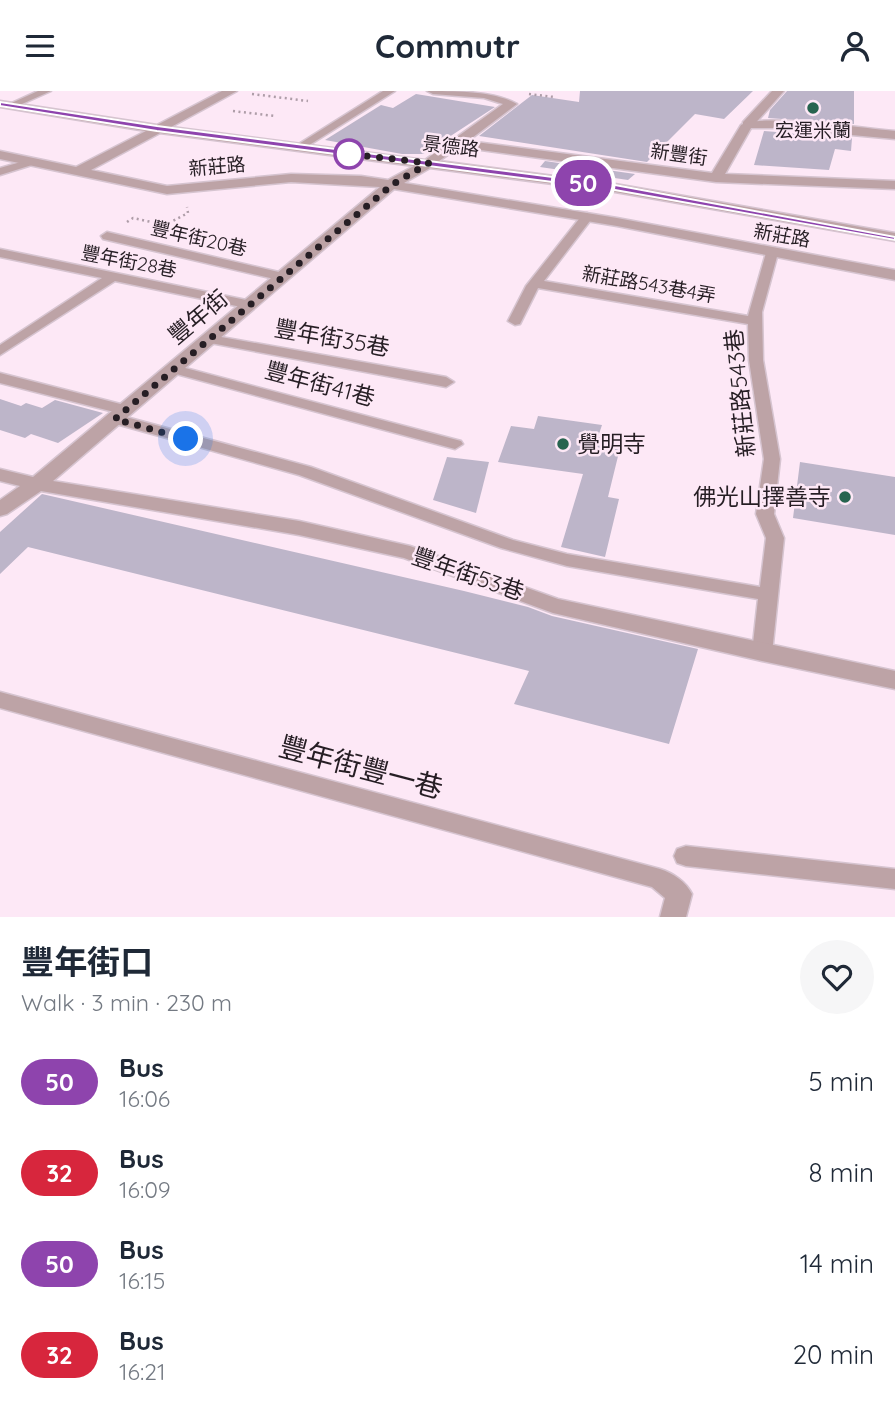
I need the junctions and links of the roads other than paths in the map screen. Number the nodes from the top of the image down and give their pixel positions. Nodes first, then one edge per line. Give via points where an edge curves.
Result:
1 (46, 91) edge
2 (231, 91) edge
3 (390, 91) edge
4 (433, 91) edge
5 (778, 91) edge
6 (5, 105) edge
7 (747, 125) junction
8 (157, 129) junction
9 (895, 135) edge
10 (458, 143) junction
11 (299, 147) junction
12 (0, 155) edge
13 (31, 162) junction
14 (429, 163) junction
15 (0, 172) edge
16 (77, 172) junction
17 (716, 178) junction
18 (393, 184) junction
19 (895, 185) edge
20 (587, 217) junction
21 (107, 236) dead end
22 (895, 237) edge
23 (0, 253) edge
24 (772, 253) junction
25 (895, 275) edge
26 (112, 277) junction
27 (283, 277) junction
28 (536, 284) junction
29 (251, 305) junction
30 (515, 320) dead end
31 (755, 321) junction
32 (210, 339) junction
33 (0, 351) edge
34 (174, 369) junction
35 (0, 378) edge
36 (446, 382) dead end
37 (120, 414) junction
38 (455, 444) dead end
39 (0, 475) edge
40 (37, 484) junction
41 (0, 510) edge
42 (769, 595) junction
43 (762, 653) junction
44 (895, 680) edge
45 (0, 699) edge
46 (686, 856) dead end
47 (895, 879) edge
48 (673, 917) edge

1 - 6 lane
2 - 8 street
3 - 11 lane
4 - 10 street, 豐年街 via 490,97 510,104
5 - 7 street
6 - 8 street, 景德路
7 - 9 street
7 - 17 street
8 - 11 street, 景德路
8 - 16 street
10 - 14 street, 豐年街
10 - 17 street, 新豐街
11 - 14 street, 景德路
12 - 13 street, 新莊路
13 - 15 lane
13 - 16 street, 新莊路
14 - 18 street, 豐年街
14 - 22 street, 景德路 via 696,200
16 - 18 street, 新莊路 via 167,190 291,178
17 - 19 street, 新豐街
18 - 20 street, 新莊路
18 - 27 street, 豐年街
20 - 24 street, 新莊路
20 - 28 lane
21 - 27 lane, 豐年街20巷
23 - 26 lane, 豐年街28巷
24 - 25 street, 新莊路
24 - 31 lane, 新莊路543巷
26 - 29 lane, 豐年街28巷
26 - 33 lane
27 - 29 street, 豐年街
28 - 30 lane
28 - 31 lane, 新莊路543巷4弄
29 - 32 street, 豐年街
31 - 42 lane, 新莊路543巷 via 756,360 772,459 765,514 775,538
32 - 34 street, 豐年街
32 - 36 lane, 豐年街35巷
34 - 37 street, 豐年街
34 - 38 lane, 豐年街41巷
35 - 37 lane, 豐年街53巷
37 - 40 street, 豐年街
37 - 42 lane, 豐年街53巷 via 305,471 508,544 567,560
39 - 40 street, 豐年街53巷
40 - 41 street, 豐年街
40 - 43 street, 豐年街53巷 via 410,553 553,605
42 - 43 lane, 新莊路543巷
43 - 44 street, 豐年街53巷
45 - 48 lane, 豐年街豐一巷 via 660,879 679,894
46 - 47 lane

